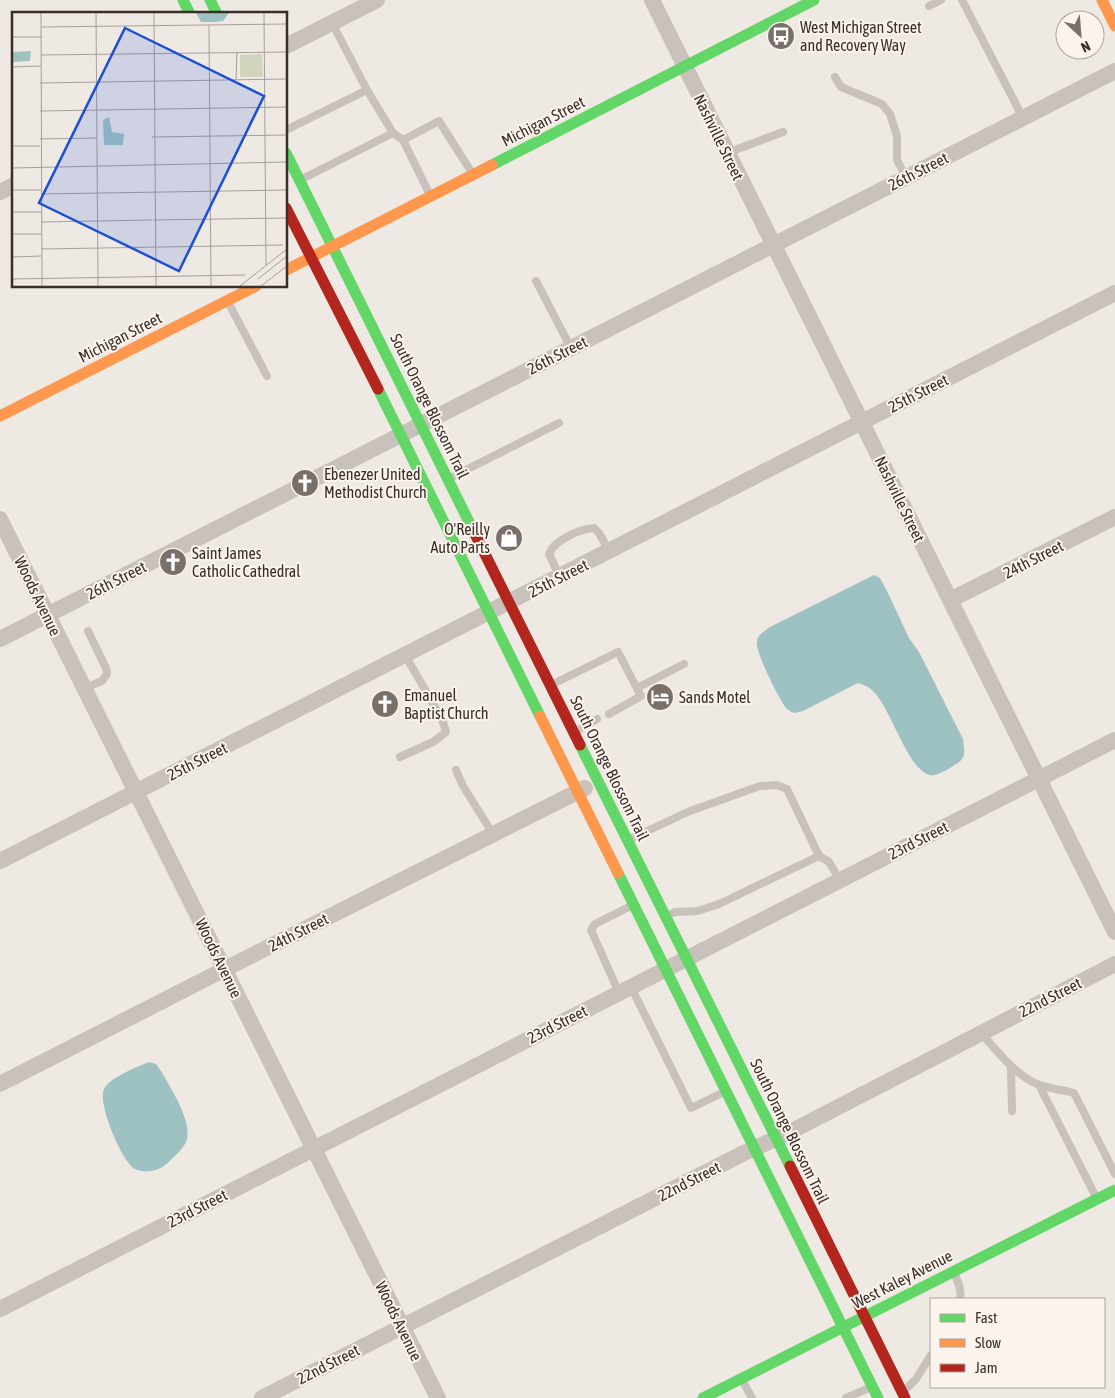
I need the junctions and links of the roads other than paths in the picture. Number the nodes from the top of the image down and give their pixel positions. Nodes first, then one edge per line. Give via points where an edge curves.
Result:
1 (183, 0) edge
2 (210, 0) edge
3 (377, 0) edge
4 (652, 0) edge
5 (814, 0) edge
6 (942, 0) edge
7 (962, 0) edge
8 (1102, 0) edge
9 (929, 6) dead end
10 (189, 12) edge
11 (216, 12) edge
12 (332, 23) junction
13 (1115, 26) edge
14 (288, 45) edge
15 (685, 67) junction
16 (1115, 71) edge
17 (835, 77) dead end
18 (367, 90) junction
19 (1023, 118) junction
20 (288, 129) edge
21 (783, 132) dead end
22 (393, 133) junction
23 (403, 140) junction
24 (727, 153) junction
25 (288, 157) edge
26 (474, 175) junction
27 (906, 177) junction
28 (300, 180) junction
29 (12, 185) edge
30 (0, 192) edge
31 (431, 197) junction
32 (288, 212) edge
33 (773, 244) junction
34 (333, 247) junction
35 (311, 258) junction
36 (288, 269) edge
37 (536, 281) dead end
38 (236, 291) edge
39 (1115, 293) edge
40 (227, 301) junction
41 (571, 348) junction
42 (266, 376) dead end
43 (0, 416) edge
44 (862, 422) junction
45 (559, 423) dead end
46 (421, 425) junction
47 (400, 435) junction
48 (448, 479) junction
49 (1115, 517) edge
50 (0, 519) edge
51 (609, 552) junction
52 (560, 577) junction
53 (950, 600) junction
54 (510, 602) junction
55 (488, 613) junction
56 (48, 614) junction
57 (88, 631) dead end
58 (0, 639) edge
59 (405, 655) junction
60 (684, 664) dead end
61 (550, 685) junction
62 (85, 688) junction
63 (636, 688) junction
64 (609, 714) dead end
65 (597, 720) dead end
66 (574, 732) junction
67 (1115, 740) edge
68 (400, 757) dead end
69 (456, 770) dead end
70 (1038, 778) junction
71 (598, 781) junction
72 (137, 791) junction
73 (576, 792) junction
74 (493, 834) junction
75 (628, 840) junction
76 (819, 856) junction
77 (0, 861) edge
78 (840, 880) junction
79 (632, 905) junction
80 (666, 916) junction
81 (1115, 932) edge
82 (687, 959) junction
83 (1115, 964) edge
84 (225, 969) junction
85 (664, 970) junction
86 (625, 990) junction
87 (981, 1033) junction
88 (1011, 1066) junction
89 (0, 1084) edge
90 (1039, 1085) junction
91 (725, 1091) junction
92 (1012, 1111) dead end
93 (776, 1138) junction
94 (314, 1148) junction
95 (754, 1149) junction
96 (1115, 1174) edge
97 (1115, 1190) edge
98 (1096, 1199) junction
99 (954, 1271) junction
100 (960, 1298) edge
101 (0, 1309) edge
102 (864, 1316) junction
103 (402, 1326) junction
104 (842, 1327) junction
105 (930, 1356) edge
106 (741, 1378) junction
107 (872, 1386) junction
108 (904, 1395) edge
109 (262, 1398) edge
110 (438, 1398) edge
111 (703, 1398) edge
112 (752, 1398) edge
113 (846, 1398) edge
114 (878, 1398) edge

1 - 10 main road
2 - 11 main road
3 - 12 street
4 - 15 street, Nashville Street
5 - 15 main road, Michigan Street
6 - 9 lane
7 - 19 lane
8 - 13 main road
12 - 14 street
12 - 18 lane
15 - 24 street, Nashville Street
15 - 26 main road, Michigan Street
16 - 19 street, 26th Street
17 - 27 lane via 841,87 882,104 890,114 897,136 897,160
18 - 20 lane
18 - 22 lane
19 - 27 street, 26th Street
21 - 24 lane
22 - 23 lane
22 - 28 lane
23 - 26 lane via 439,121
23 - 31 lane
24 - 33 street, Nashville Street
25 - 28 main road, South Orange Blossom Trail
26 - 31 main road, Michigan Street
27 - 33 street, 26th Street
28 - 34 main road, South Orange Blossom Trail
29 - 30 street
31 - 34 main road, Michigan Street
32 - 35 main road
33 - 41 street, 26th Street
33 - 44 street, Nashville Street
34 - 35 main road, Michigan Street
34 - 46 main road, South Orange Blossom Trail
35 - 36 main road, Michigan Street
35 - 47 main road
37 - 41 lane
38 - 40 main road, Michigan Street
39 - 44 street, 25th Street
40 - 42 lane
40 - 43 main road, Michigan Street
41 - 46 street, 26th Street
44 - 51 street, 25th Street
44 - 53 street, Nashville Street
45 - 48 lane
46 - 47 street, 26th Street
46 - 48 main road, South Orange Blossom Trail
47 - 55 main road
47 - 56 street, 26th Street
48 - 54 main road, South Orange Blossom Trail
49 - 53 street, 24th Street
50 - 56 street, Woods Avenue
51 - 52 street, 25th Street
51 - 52 lane via 594,528 585,528 552,547 550,558
52 - 54 street, 25th Street
53 - 70 street, Nashville Street
54 - 55 street, 25th Street
54 - 61 main road, South Orange Blossom Trail
55 - 59 street, 25th Street
55 - 73 main road
56 - 58 street, 26th Street
56 - 62 street, Woods Avenue
57 - 62 lane via 107,674 102,681
59 - 68 lane via 442,719 446,732 433,742
59 - 72 street, 25th Street
60 - 63 lane
61 - 63 lane via 618,652
61 - 66 main road, South Orange Blossom Trail
62 - 72 street, Woods Avenue
63 - 64 lane via 641,696
65 - 66 lane
66 - 71 main road, South Orange Blossom Trail
67 - 70 street, 23rd Street
69 - 74 lane
70 - 78 street, 23rd Street
70 - 81 street, Nashville Street
71 - 73 street, 24th Street
71 - 75 main road, South Orange Blossom Trail
72 - 77 street, 25th Street
72 - 84 street, Woods Avenue
73 - 74 street, 24th Street
73 - 79 main road
74 - 84 street, 24th Street
75 - 76 lane via 708,805 760,786 777,785 787,789
75 - 80 main road, South Orange Blossom Trail
76 - 78 lane via 829,862
76 - 80 lane via 728,900 698,911 675,912
78 - 82 street, 23rd Street
79 - 85 main road
79 - 86 lane via 595,924 590,930
80 - 82 main road, South Orange Blossom Trail
82 - 85 street, 23rd Street
82 - 93 main road, South Orange Blossom Trail
83 - 87 street, 22nd Street
84 - 89 street, 24th Street
84 - 94 street, Woods Avenue
85 - 86 street, 23rd Street
85 - 91 main road
86 - 91 lane via 691,1108
86 - 94 street, 23rd Street
87 - 88 lane
87 - 93 street, 22nd Street
88 - 90 lane
88 - 92 lane
90 - 96 lane via 1074,1093
90 - 98 lane
91 - 95 main road
93 - 95 street, 22nd Street
93 - 102 main road, South Orange Blossom Trail
94 - 101 street, 23rd Street
94 - 103 street, Woods Avenue
95 - 103 street, 22nd Street
95 - 104 main road
97 - 98 main road, West Kaley Avenue
98 - 99 main road, West Kaley Avenue
99 - 100 lane
99 - 102 main road, West Kaley Avenue
102 - 104 main road, West Kaley Avenue
102 - 108 main road, South Orange Blossom Trail
103 - 109 street, 22nd Street
103 - 110 street, Woods Avenue
104 - 106 main road, West Kaley Avenue
104 - 107 main road
105 - 108 lane
106 - 111 main road, West Kaley Avenue
106 - 112 lane
107 - 113 lane
107 - 114 main road

